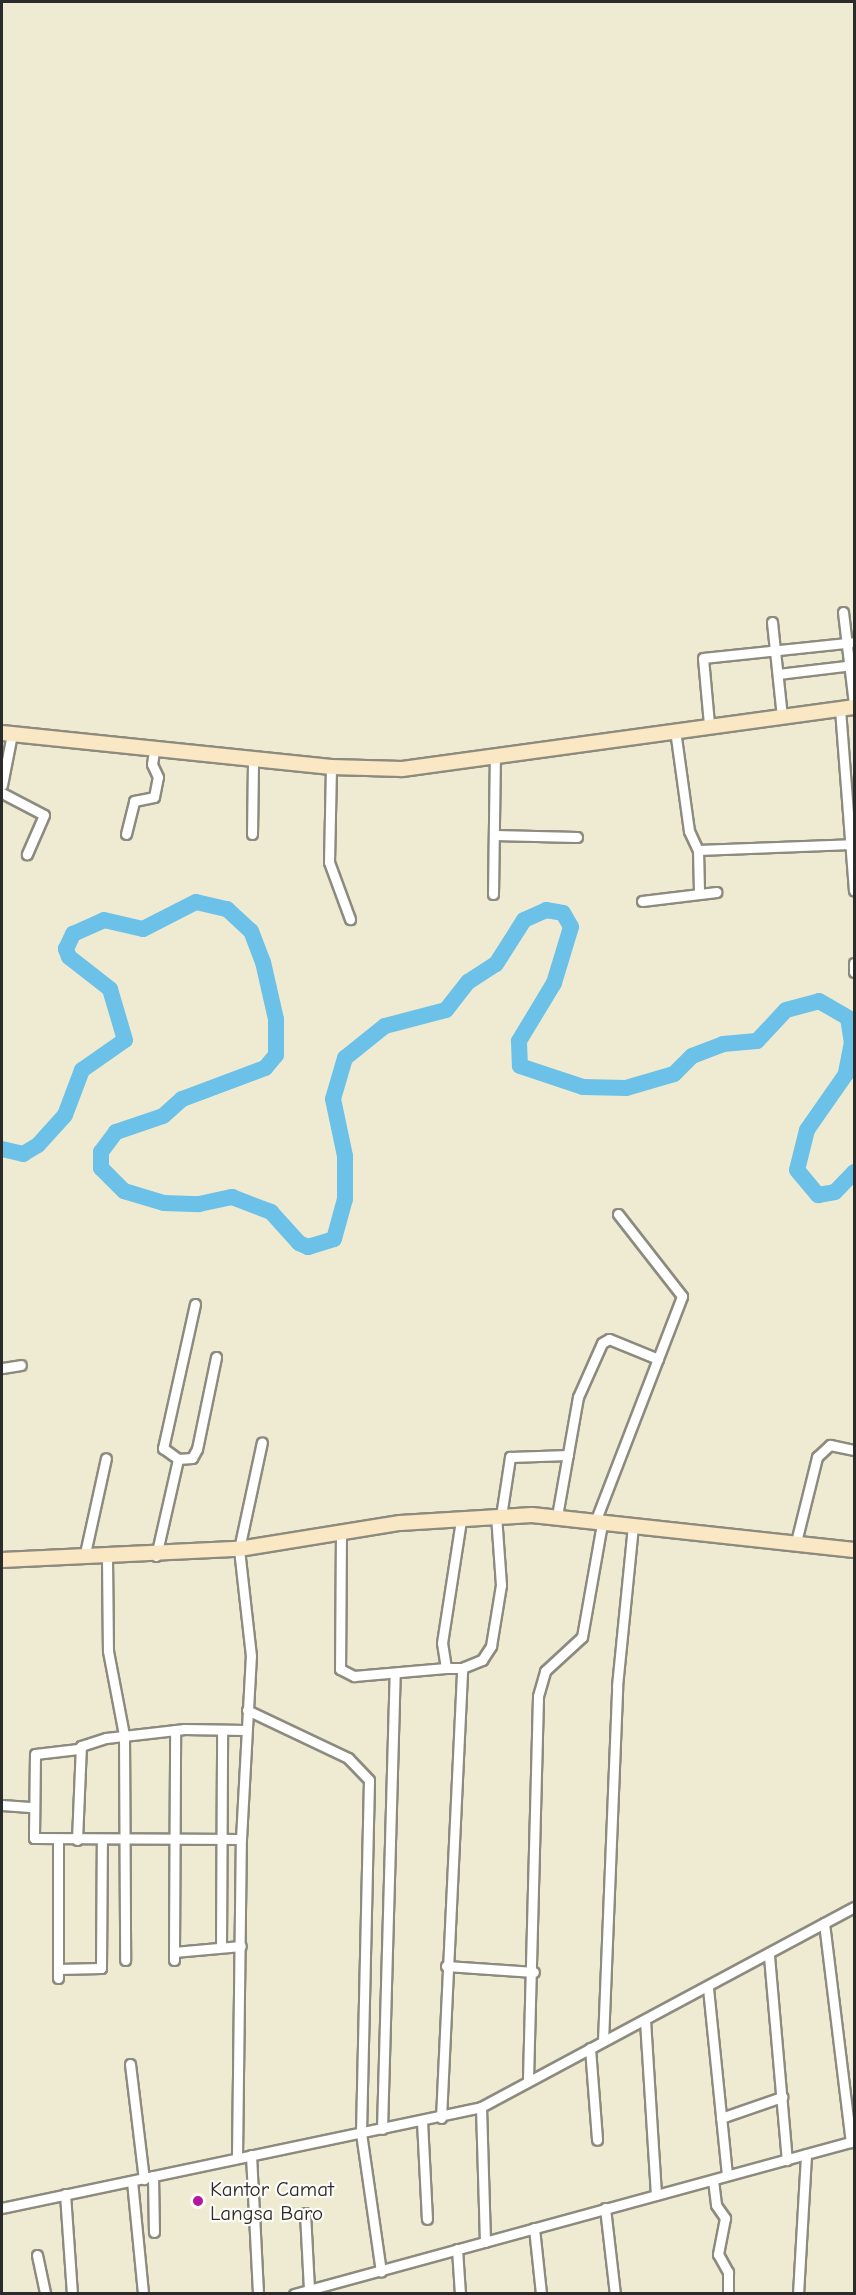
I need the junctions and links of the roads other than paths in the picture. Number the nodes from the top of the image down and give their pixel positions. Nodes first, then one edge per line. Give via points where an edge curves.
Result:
1 (843, 612) dead end
2 (772, 622) dead end
3 (850, 643) edge
4 (776, 651) junction
5 (852, 665) edge
6 (778, 674) junction
7 (855, 706) edge
8 (840, 709) junction
9 (782, 717) junction
10 (708, 724) junction
11 (675, 730) junction
12 (7, 733) edge
13 (154, 751) junction
14 (495, 757) junction
15 (253, 759) junction
16 (331, 767) junction
17 (2, 784) edge
18 (2, 793) edge
19 (852, 794) edge
20 (126, 834) dead end
21 (252, 834) dead end
22 (494, 835) junction
23 (577, 837) dead end
24 (851, 844) junction
25 (698, 850) junction
26 (27, 854) dead end
27 (855, 890) edge
28 (699, 891) junction
29 (716, 892) dead end
30 (493, 894) dead end
31 (642, 901) dead end
32 (350, 919) dead end
33 (618, 1214) dead end
34 (195, 1304) dead end
35 (216, 1357) dead end
36 (658, 1359) junction
37 (21, 1365) dead end
38 (2, 1368) edge
39 (262, 1442) dead end
40 (855, 1450) edge
41 (568, 1455) junction
42 (106, 1458) dead end
43 (178, 1459) junction
44 (499, 1516) junction
45 (557, 1516) junction
46 (461, 1520) junction
47 (598, 1522) junction
48 (633, 1525) junction
49 (341, 1531) junction
50 (796, 1542) junction
51 (239, 1549) junction
52 (855, 1550) edge
53 (156, 1556) junction
54 (84, 1558) junction
55 (107, 1558) junction
56 (2, 1560) edge
57 (446, 1668) junction
58 (462, 1668) junction
59 (395, 1674) junction
60 (247, 1710) junction
61 (175, 1730) junction
62 (222, 1730) junction
63 (245, 1730) junction
64 (124, 1735) junction
65 (78, 1749) junction
66 (2, 1805) edge
67 (33, 1807) junction
68 (58, 1839) junction
69 (241, 1839) junction
70 (77, 1840) junction
71 (102, 1840) junction
72 (124, 1840) junction
73 (175, 1841) junction
74 (221, 1841) junction
75 (855, 1907) edge
76 (824, 1923) junction
77 (241, 1946) junction
78 (221, 1947) junction
79 (769, 1956) junction
80 (125, 1960) dead end
81 (446, 1966) junction
82 (534, 1972) junction
83 (708, 1988) junction
84 (645, 2020) junction
85 (603, 2041) junction
86 (590, 2048) junction
87 (130, 2064) dead end
88 (528, 2079) junction
89 (782, 2097) junction
90 (481, 2107) junction
91 (441, 2118) junction
92 (721, 2118) junction
93 (422, 2121) junction
94 (382, 2129) junction
95 (361, 2133) junction
96 (597, 2140) dead end
97 (853, 2142) edge
98 (806, 2154) junction
99 (250, 2155) junction
100 (237, 2157) junction
101 (787, 2160) junction
102 (727, 2175) junction
103 (148, 2177) junction
104 (713, 2180) junction
105 (132, 2181) junction
106 (65, 2194) junction
107 (656, 2195) junction
108 (2, 2208) edge
109 (605, 2208) junction
110 (305, 2213) dead end
111 (427, 2219) dead end
112 (534, 2228) junction
113 (154, 2232) dead end
114 (485, 2242) junction
115 (457, 2249) junction
116 (37, 2255) dead end
117 (381, 2272) junction
118 (309, 2290) junction
119 (326, 2290) edge
120 (45, 2294) edge
121 (72, 2294) edge
122 (143, 2294) edge
123 (258, 2294) edge
124 (294, 2294) edge
125 (460, 2294) edge
126 (541, 2294) edge
127 (615, 2294) edge
128 (728, 2294) edge
129 (798, 2294) edge

1 - 3 street
2 - 4 street
3 - 4 street
3 - 5 street
4 - 6 street
4 - 10 street via 701,660
5 - 6 street
5 - 7 street
6 - 9 street
7 - 8 street
8 - 9 street
8 - 19 street
9 - 10 street
10 - 11 street
11 - 14 street
11 - 25 street via 689,831
12 - 13 street
12 - 17 street
13 - 15 street
13 - 20 street via 152,764 158,777 154,797 134,801
14 - 16 street via 402,769
14 - 22 street
15 - 16 street
15 - 21 street
16 - 32 street via 329,862
18 - 26 street via 44,815
19 - 24 street
22 - 23 street
22 - 30 street
24 - 25 street
24 - 27 street
25 - 28 street
28 - 29 street
28 - 31 street
33 - 36 street via 681,1290
34 - 43 street via 164,1448
35 - 43 street via 197,1449 192,1458
36 - 41 street via 609,1339 602,1343 578,1397
36 - 47 street
37 - 38 street
39 - 51 street
40 - 50 street via 830,1445 817,1457
41 - 44 street via 510,1457
41 - 45 street
42 - 54 street
43 - 53 street
44 - 45 street
44 - 46 street
44 - 58 street via 501,1585 491,1646 482,1660
45 - 47 street
46 - 49 street
46 - 57 street via 443,1617
47 - 48 street
47 - 82 street via 582,1637 545,1671 538,1696
48 - 50 street
48 - 85 street via 617,1686
49 - 51 street
49 - 59 street via 340,1669 354,1676
50 - 52 street
51 - 53 street
51 - 60 street via 250,1628
53 - 55 street
54 - 55 street
54 - 56 street
55 - 64 street via 108,1651
57 - 58 street
57 - 59 street
58 - 81 street
59 - 94 street
60 - 63 street
60 - 95 street via 348,1758 369,1780
61 - 62 street
61 - 64 street
61 - 73 street
62 - 63 street
62 - 74 street
63 - 69 street
64 - 65 street
64 - 72 street
65 - 67 street via 35,1754
65 - 70 street
66 - 67 street
67 - 68 street via 34,1838
68 - 70 street
68 - 71 street via 58,1973 101,1968
69 - 74 street
69 - 77 street
70 - 71 street
71 - 72 street
72 - 73 street
72 - 80 street
73 - 74 street
73 - 78 street via 174,1956
74 - 78 street
75 - 76 street
76 - 79 street
76 - 97 street
77 - 78 street
77 - 100 street
79 - 83 street
79 - 89 street
81 - 82 street
81 - 91 street
82 - 88 street
83 - 84 street
83 - 92 street
84 - 85 street
84 - 107 street
85 - 86 street
86 - 88 street
86 - 96 street
87 - 103 street
88 - 90 street
89 - 92 street
89 - 101 street
90 - 91 street
90 - 114 street
91 - 93 street
92 - 102 street
93 - 94 street
93 - 111 street
94 - 95 street
95 - 99 street
95 - 117 street
97 - 98 street
98 - 101 street
98 - 129 street
99 - 100 street
99 - 123 street
100 - 103 street
101 - 102 street
102 - 104 street
103 - 105 street
103 - 113 street
104 - 107 street
104 - 128 street via 716,2205 725,2218 718,2254 728,2272
105 - 106 street
105 - 122 street
106 - 108 street
106 - 121 street
107 - 109 street
109 - 112 street
109 - 127 street
110 - 118 street
112 - 114 street
112 - 126 street
114 - 115 street
115 - 117 street
115 - 125 street
116 - 120 street
117 - 119 street
118 - 119 street
118 - 124 street

